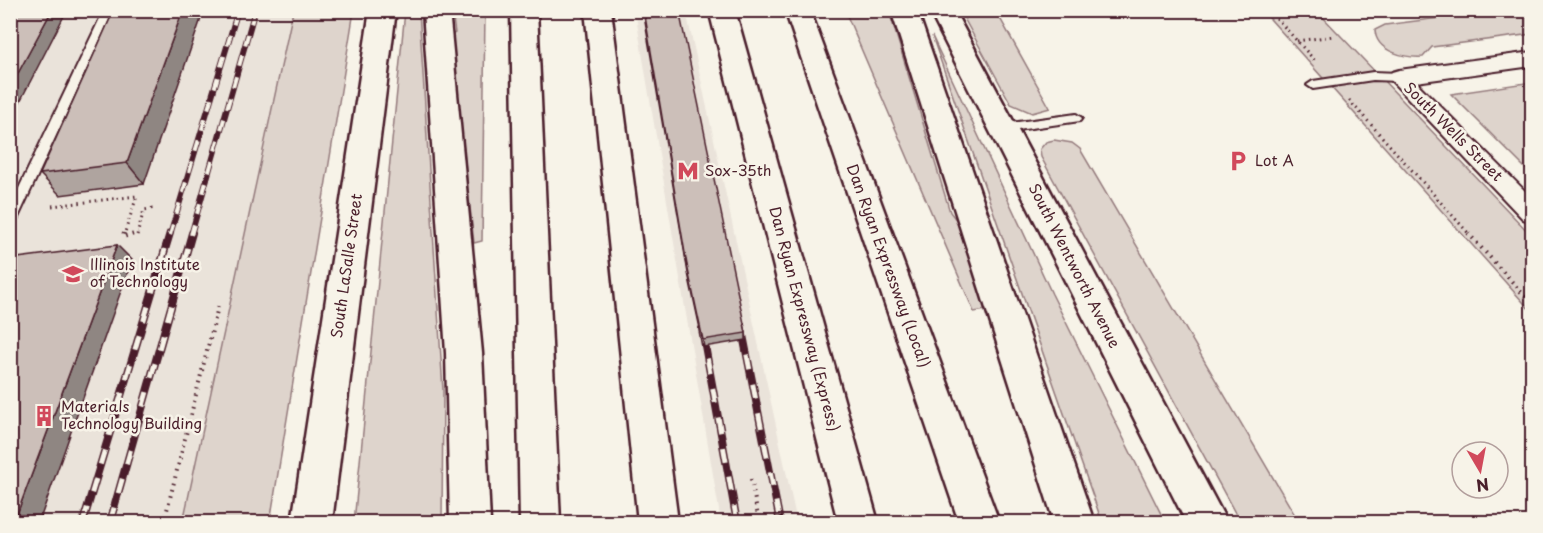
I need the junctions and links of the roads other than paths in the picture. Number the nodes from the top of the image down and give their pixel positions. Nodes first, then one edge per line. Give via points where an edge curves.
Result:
1 (109, 10) edge
2 (383, 10) edge
3 (436, 10) edge
4 (524, 10) edge
5 (598, 10) edge
6 (722, 10) edge
7 (797, 10) edge
8 (904, 10) edge
9 (941, 10) edge
10 (1533, 59) edge
11 (1398, 77) junction
12 (1313, 85) dead end
13 (1076, 118) dead end
14 (1003, 128) junction
15 (1533, 213) edge
16 (10, 222) edge
17 (312, 522) edge
18 (470, 522) edge
19 (540, 522) edge
20 (658, 522) edge
21 (858, 522) edge
22 (979, 522) edge
23 (1074, 522) edge
24 (1207, 522) edge

1 - 16 lane
2 - 17 main road, South LaSalle Street
3 - 18 main road via 464,353
4 - 19 main road
5 - 20 main road
6 - 21 main road, Dan Ryan Expressway (Express)
7 - 22 main road, Dan Ryan Expressway (Local)
8 - 23 main road
9 - 14 main road, South Wentworth Avenue
10 - 11 street
11 - 12 lane via 1373,76
11 - 15 street, South Wells Street
13 - 14 lane
14 - 24 main road, South Wentworth Avenue

